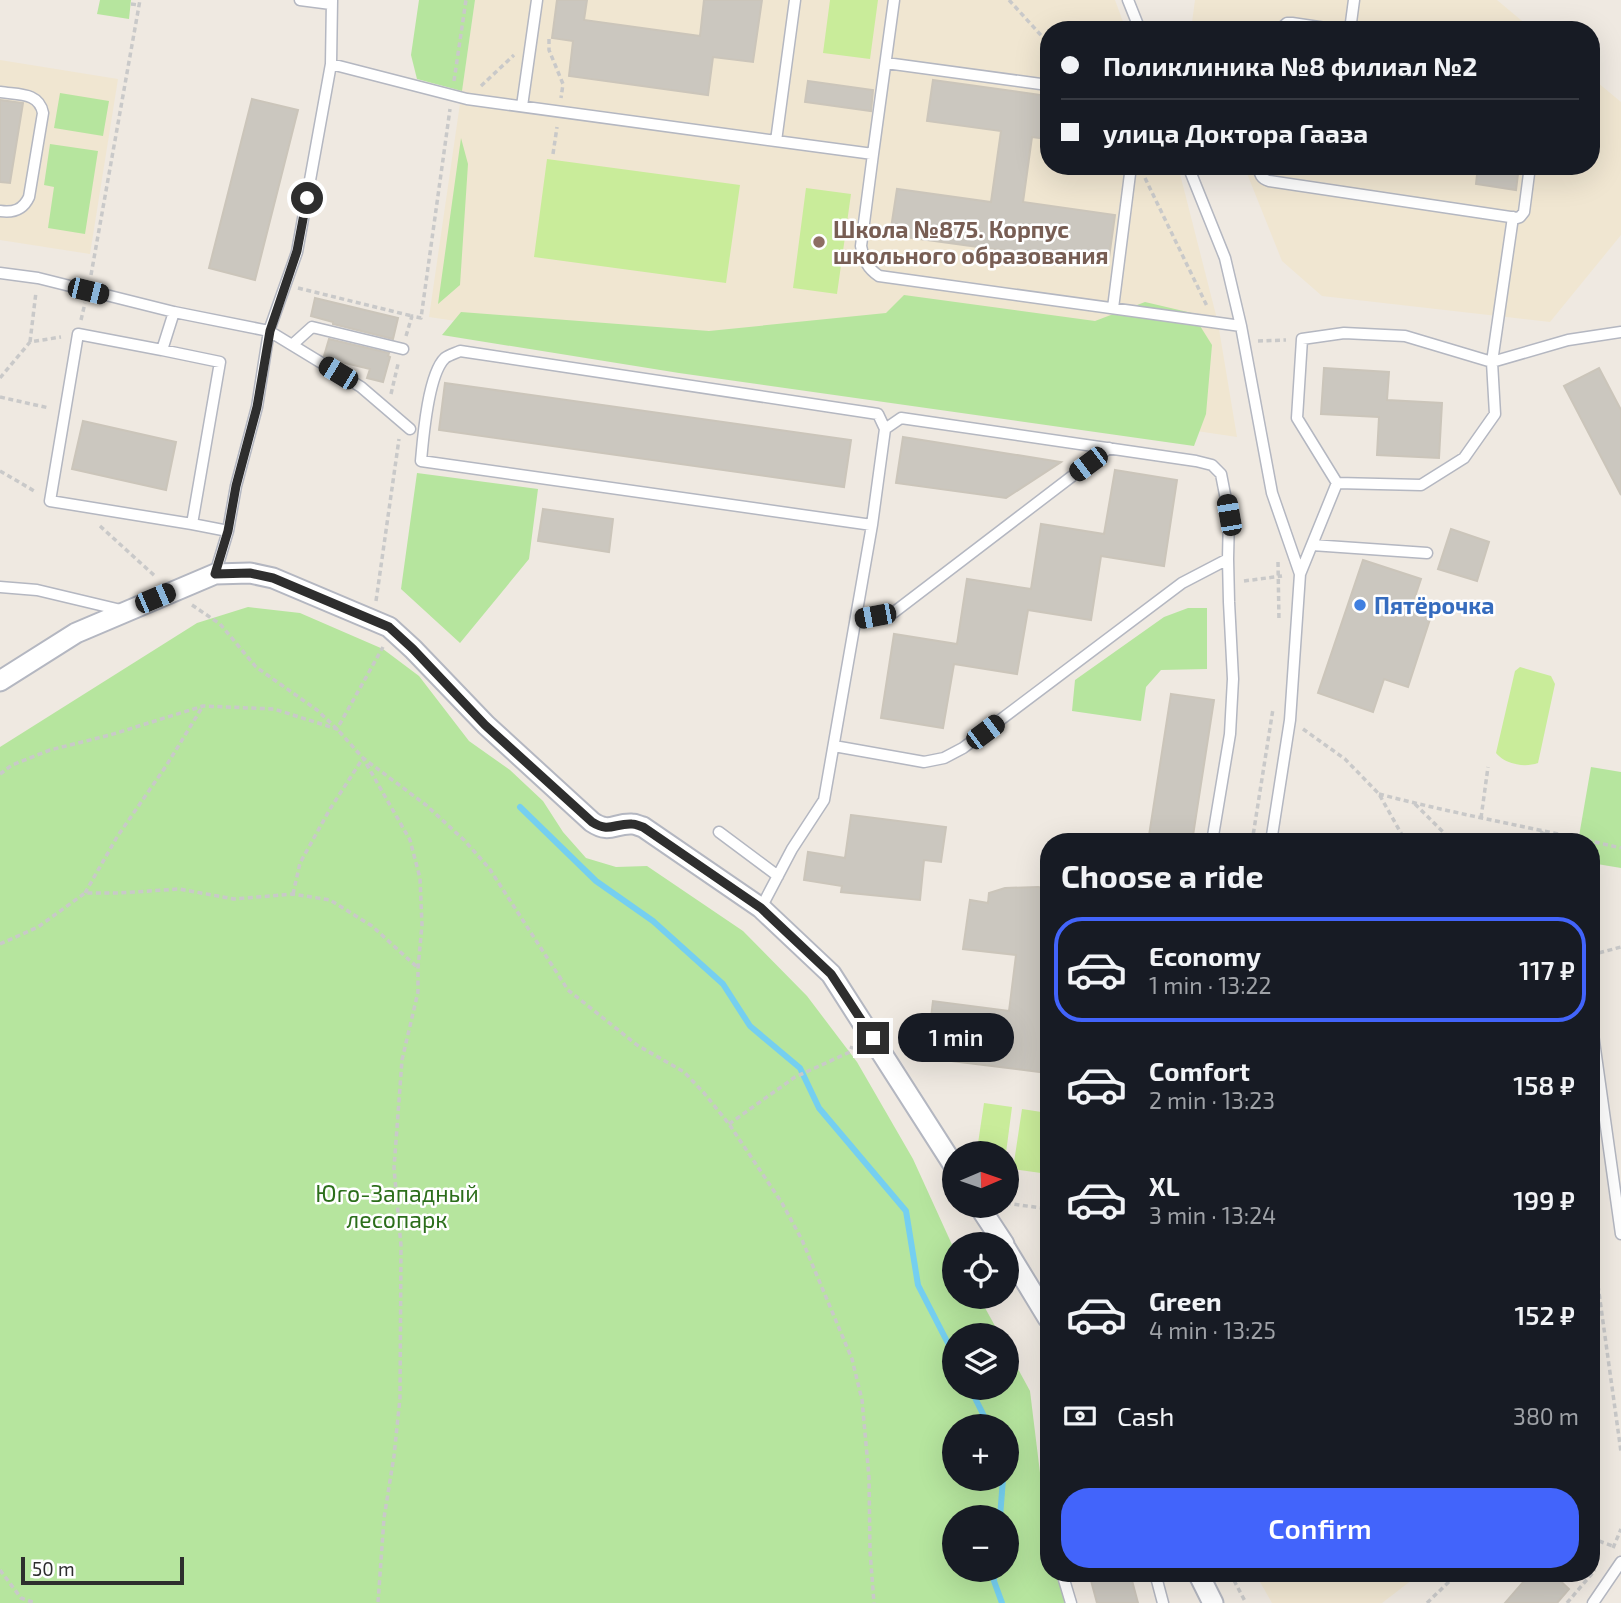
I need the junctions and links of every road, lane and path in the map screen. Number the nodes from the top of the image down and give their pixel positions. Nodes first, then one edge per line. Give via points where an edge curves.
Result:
1 (300, 0) edge
2 (466, 0) edge
3 (537, 0) edge
4 (795, 0) edge
5 (894, 0) edge
6 (1009, 0) edge
7 (1128, 0) edge
8 (1354, 0) edge
9 (332, 2) edge
10 (140, 3) edge
11 (131, 4) dead end
12 (1136, 21) edge
13 (1351, 21) edge
14 (1040, 34) edge
15 (549, 36) dead end
16 (531, 39) junction
17 (886, 63) junction
18 (331, 64) junction
19 (1040, 84) edge
20 (0, 92) edge
21 (452, 94) junction
22 (467, 99) junction
23 (522, 106) junction
24 (560, 111) junction
25 (776, 141) junction
26 (553, 154) dead end
27 (873, 154) junction
28 (1130, 175) edge
29 (1192, 175) edge
30 (1261, 175) edge
31 (1529, 175) edge
32 (1145, 179) dead end
33 (0, 211) edge
34 (1513, 217) junction
35 (0, 272) edge
36 (38, 278) junction
37 (286, 285) junction
38 (88, 291) junction
39 (1113, 308) junction
40 (174, 312) junction
41 (411, 316) dead end
42 (421, 318) dead end
43 (1214, 322) junction
44 (1241, 326) junction
45 (270, 331) junction
46 (1621, 332) edge
47 (78, 334) junction
48 (1302, 339) junction
49 (1257, 341) dead end
50 (30, 342) junction
51 (292, 345) junction
52 (402, 349) dead end
53 (162, 350) junction
54 (1492, 362) junction
55 (0, 378) edge
56 (0, 397) edge
57 (65, 411) junction
58 (401, 422) junction
59 (410, 429) dead end
60 (885, 429) junction
61 (1109, 448) junction
62 (0, 471) edge
63 (1337, 483) junction
64 (50, 501) junction
65 (78, 506) junction
66 (192, 524) junction
67 (872, 525) junction
68 (228, 531) junction
69 (1312, 545) junction
70 (1427, 552) dead end
71 (1228, 559) junction
72 (215, 574) junction
73 (1300, 574) junction
74 (1279, 576) junction
75 (1261, 577) dead end
76 (0, 587) edge
77 (172, 591) junction
78 (125, 611) junction
79 (856, 620) junction
80 (1279, 625) dead end
81 (389, 627) junction
82 (0, 681) edge
83 (1275, 701) dead end
84 (203, 706) junction
85 (1290, 720) junction
86 (337, 729) junction
87 (834, 746) junction
88 (362, 758) junction
89 (1488, 767) dead end
90 (0, 774) edge
91 (1379, 794) junction
92 (1414, 803) junction
93 (1480, 818) junction
94 (1544, 830) junction
95 (719, 832) dead end
96 (1214, 833) edge
97 (1253, 833) edge
98 (1271, 833) edge
99 (1401, 833) edge
100 (1445, 833) edge
101 (1542, 833) edge
102 (1557, 833) edge
103 (1600, 843) edge
104 (1621, 848) edge
105 (778, 876) junction
106 (85, 893) junction
107 (293, 894) junction
108 (761, 908) junction
109 (0, 944) edge
110 (1621, 947) edge
111 (1600, 953) edge
112 (418, 968) junction
113 (850, 1052) dead end
114 (1600, 1084) edge
115 (729, 1124) junction
116 (942, 1147) edge
117 (1019, 1205) edge
118 (1040, 1208) edge
119 (1621, 1234) edge
120 (1019, 1269) edge
121 (1600, 1300) edge
122 (1040, 1305) edge
123 (1621, 1452) edge
124 (1600, 1541) edge
125 (1621, 1549) edge
126 (1621, 1562) edge
127 (0, 1570) edge
128 (1065, 1582) edge
129 (1157, 1582) edge
130 (1202, 1582) edge
131 (1235, 1582) edge
132 (1449, 1582) edge
133 (35, 1603) edge
134 (378, 1603) edge
135 (874, 1603) edge
136 (1071, 1603) edge
137 (1163, 1603) edge
138 (1213, 1603) edge
139 (1246, 1603) edge
140 (1427, 1603) edge
141 (1593, 1603) edge

1 - 9 lane
2 - 21 path
3 - 16 lane
4 - 25 lane
5 - 17 lane
6 - 14 path
7 - 12 lane
8 - 13 lane
9 - 18 lane
10 - 11 path
10 - 38 path
15 - 24 path via 549,50 563,84
16 - 22 path
16 - 23 lane
17 - 19 lane
17 - 27 lane
18 - 21 lane
18 - 37 lane via 297,251
20 - 33 lane via 34,98 43,113 29,197 21,209
21 - 22 lane
21 - 42 path
22 - 23 lane
23 - 24 lane
24 - 25 lane
24 - 26 path
25 - 27 lane
27 - 39 lane via 861,246 864,260 879,276
28 - 39 lane
29 - 44 lane via 1225,258
30 - 34 lane via 1269,181
31 - 34 lane via 1523,215
32 - 43 path
34 - 54 lane
35 - 36 lane
36 - 38 lane
36 - 50 path
37 - 41 path
37 - 45 lane
38 - 40 lane
38 - 47 path
39 - 43 lane
40 - 45 lane
40 - 53 lane
43 - 44 lane
44 - 73 lane via 1272,493
45 - 51 lane
45 - 68 lane
46 - 54 lane via 1568,340
47 - 50 path
47 - 53 lane
47 - 57 lane
48 - 49 path
48 - 54 lane via 1345,333 1405,337
48 - 63 lane via 1297,418
50 - 55 path
51 - 52 lane via 312,327
51 - 58 lane via 361,387
53 - 66 lane via 220,362
54 - 63 lane via 1495,414 1464,458 1422,485
56 - 57 path
57 - 64 lane
58 - 59 lane
58 - 81 path via 375,600
60 - 61 lane via 901,418
60 - 67 lane
60 - 67 lane via 878,414 460,351 446,358 435,373 424,432 421,461
61 - 71 lane via 1212,465 1221,474 1229,515
61 - 79 lane via 894,613
62 - 64 path
63 - 69 lane
64 - 65 lane
65 - 66 lane
65 - 77 path
66 - 68 lane
67 - 79 lane
68 - 72 lane
69 - 70 lane
69 - 73 lane
71 - 87 lane via 1182,583 944,758 924,762
71 - 96 lane via 1233,679 1230,734
72 - 77 street
72 - 81 street via 273,578
73 - 74 path
73 - 85 lane
74 - 75 path
74 - 80 path
76 - 78 lane via 37,590
77 - 78 street
77 - 86 path via 220,624 256,667
78 - 82 street via 76,633
79 - 87 lane
81 - 86 path via 383,649
81 - 108 street via 485,725 592,822 601,828 643,827
83 - 97 path
84 - 86 path via 274,709
84 - 90 path via 50,750
84 - 106 path
85 - 91 path via 1345,759
85 - 98 lane
86 - 88 path
87 - 105 lane via 824,800
88 - 107 path via 300,863
88 - 112 path via 410,840 420,878
88 - 115 path via 426,805 489,868 568,990 637,1045 684,1072
89 - 93 path
91 - 92 path
91 - 99 path
92 - 93 path
92 - 100 path
93 - 94 path
94 - 101 path
94 - 102 path
95 - 105 lane
103 - 104 path
105 - 108 lane
106 - 107 path via 179,889 234,900
106 - 109 path via 38,927
107 - 112 path via 330,900 372,926
108 - 116 street via 831,974
110 - 111 path
112 - 134 path via 418,992 402,1060 394,1168 401,1246 400,1398
113 - 115 path via 795,1077
114 - 119 lane
115 - 135 path via 802,1240 852,1359 862,1400 869,1477
117 - 118 path
120 - 122 street
121 - 123 path
124 - 125 path
126 - 141 lane
127 - 133 path via 21,1598
128 - 136 lane
129 - 137 lane
130 - 138 street
131 - 139 path
132 - 140 path

